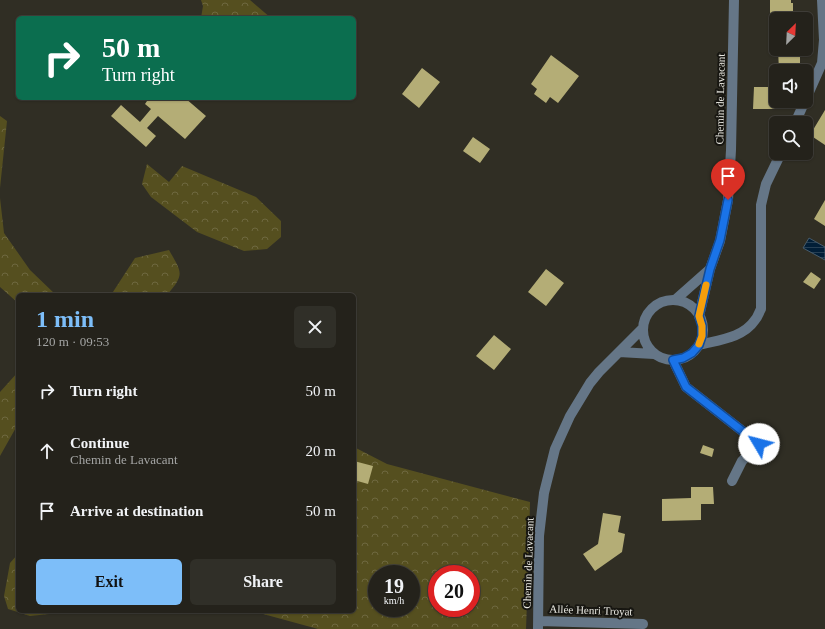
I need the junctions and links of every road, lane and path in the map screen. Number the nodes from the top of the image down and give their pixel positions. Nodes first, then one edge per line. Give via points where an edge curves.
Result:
1 (734, 0) edge
2 (822, 0) edge
3 (813, 84) edge
4 (778, 160) edge
5 (710, 269) junction
6 (675, 300) junction
7 (699, 316) junction
8 (643, 328) junction
9 (699, 345) junction
10 (619, 352) junction
11 (654, 354) junction
12 (673, 360) junction
13 (732, 481) dead end
14 (643, 624) dead end
15 (538, 625) edge

1 - 5 street, Chemin de Lavacant via 728,200 720,240
2 - 3 street via 822,63
4 - 9 street via 766,184 761,205 761,309 745,331
5 - 6 street, Chemin de Lavacant
5 - 7 street, Chemin de Lavacant
6 - 7 street via 693,308
6 - 8 street via 666,301 653,308 645,319
7 - 9 street via 702,336
8 - 10 street, Chemin de Lavacant
8 - 11 street via 644,338
9 - 12 street via 688,356
10 - 11 street
10 - 15 street, Chemin de Lavacant via 590,383 570,416 555,449 544,493 539,536
11 - 12 street via 663,359
12 - 13 street via 686,387 759,444 742,461
14 - 15 street, Allée Henri Troyat

